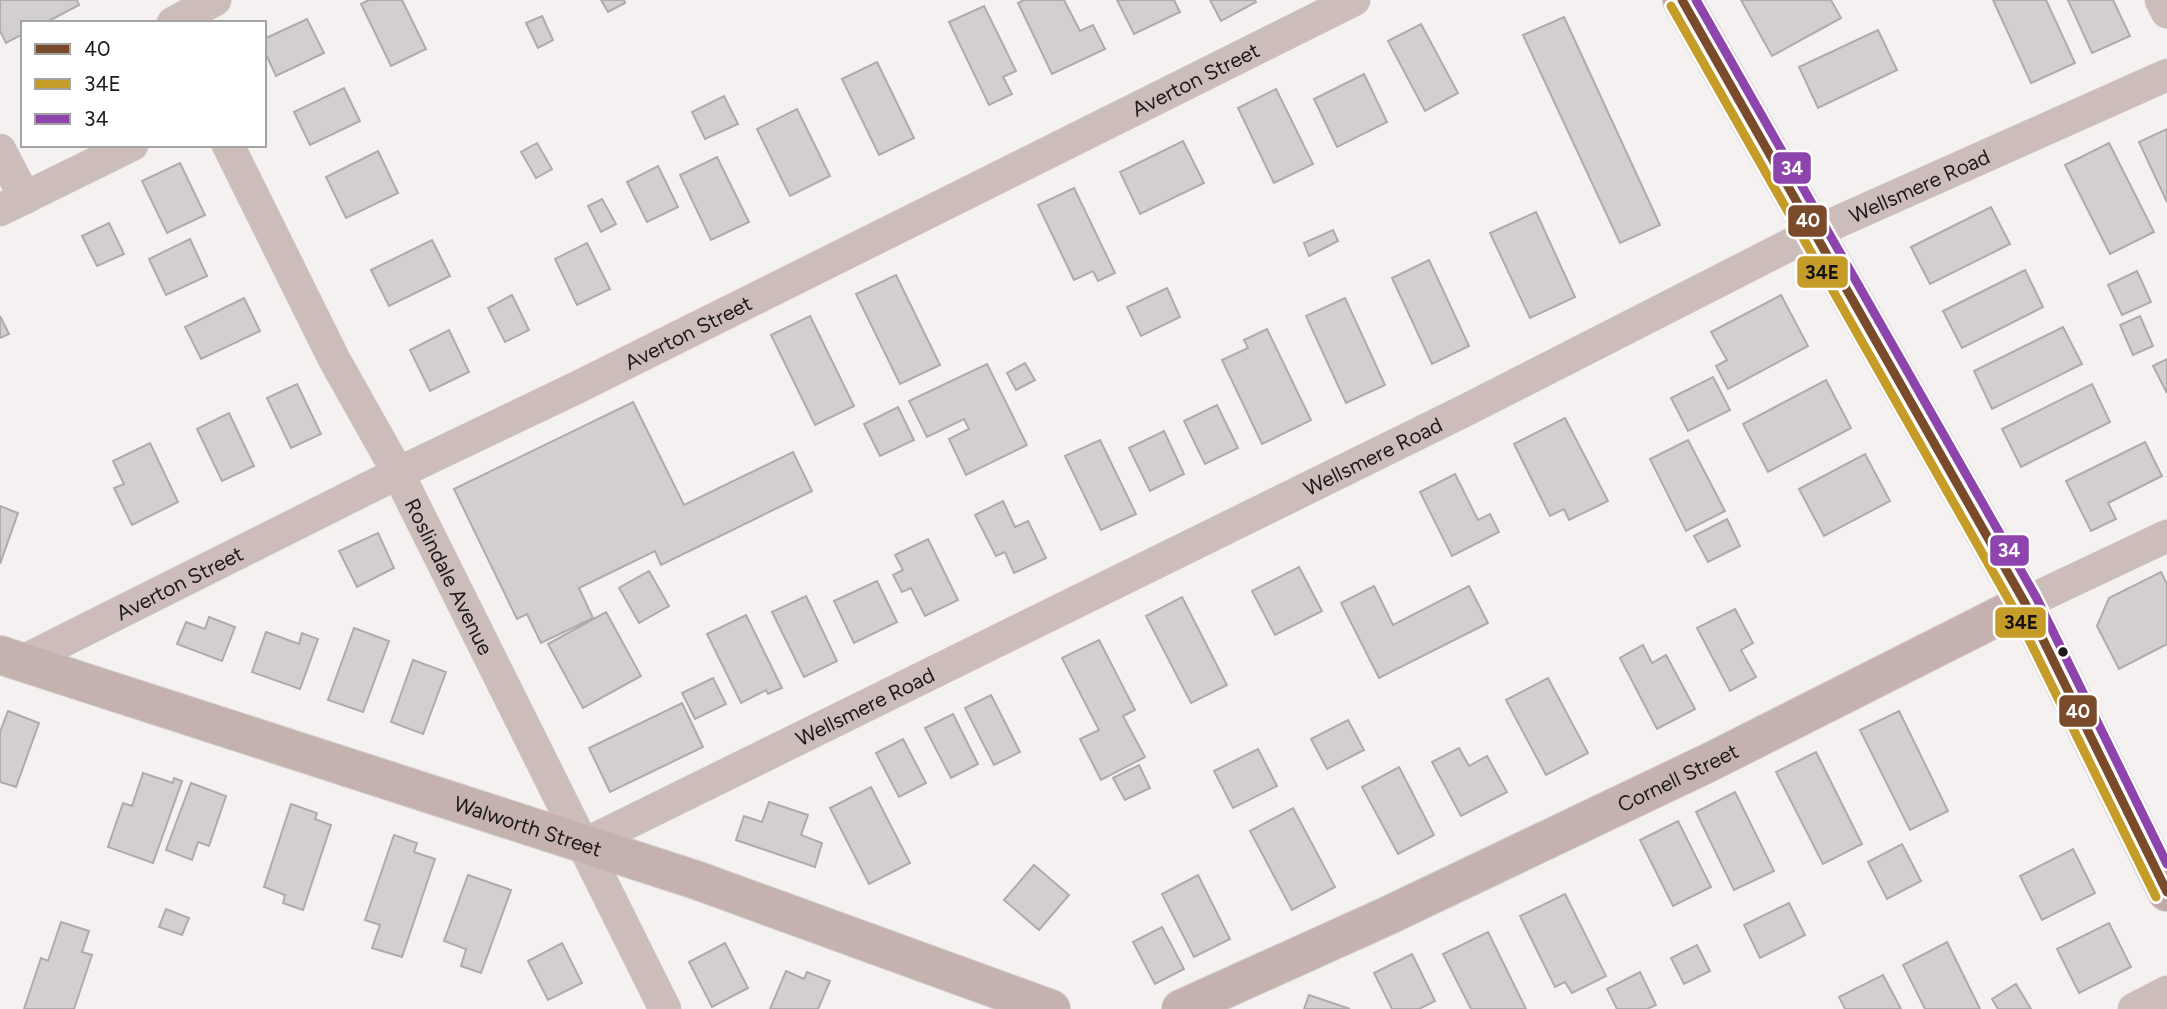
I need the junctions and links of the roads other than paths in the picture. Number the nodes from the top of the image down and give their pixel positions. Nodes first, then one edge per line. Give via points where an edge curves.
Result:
1 (162, 0) edge
2 (215, 0) edge
3 (1354, 0) edge
4 (1682, 0) edge
5 (2161, 0) edge
6 (2167, 12) edge
7 (172, 21) edge
8 (177, 21) edge
9 (2167, 75) edge
10 (128, 147) edge
11 (229, 147) edge
12 (0, 150) edge
13 (12, 204) edge
14 (1815, 232) junction
15 (398, 473) junction
16 (2167, 536) edge
17 (2025, 603) junction
18 (10, 659) edge
19 (585, 844) junction
20 (2167, 892) edge
21 (2167, 992) edge
22 (665, 1009) edge
23 (1051, 1009) edge
24 (1181, 1009) edge
25 (2134, 1009) edge

1 - 7 street
2 - 8 street
3 - 15 street, Averton Street
4 - 14 main road
5 - 6 street
9 - 14 street, Wellsmere Road
10 - 13 street
11 - 15 street, Roslindale Avenue via 334,359
12 - 13 street
14 - 17 main road
14 - 19 street, Wellsmere Road via 1466,410
15 - 18 street, Averton Street
15 - 19 street, Roslindale Avenue
16 - 17 street, Cornell Street
17 - 20 main road
17 - 24 street, Cornell Street via 1709,763
18 - 19 street, Walworth Street
19 - 22 street, Roslindale Avenue
19 - 23 street, Walworth Street
21 - 25 street

